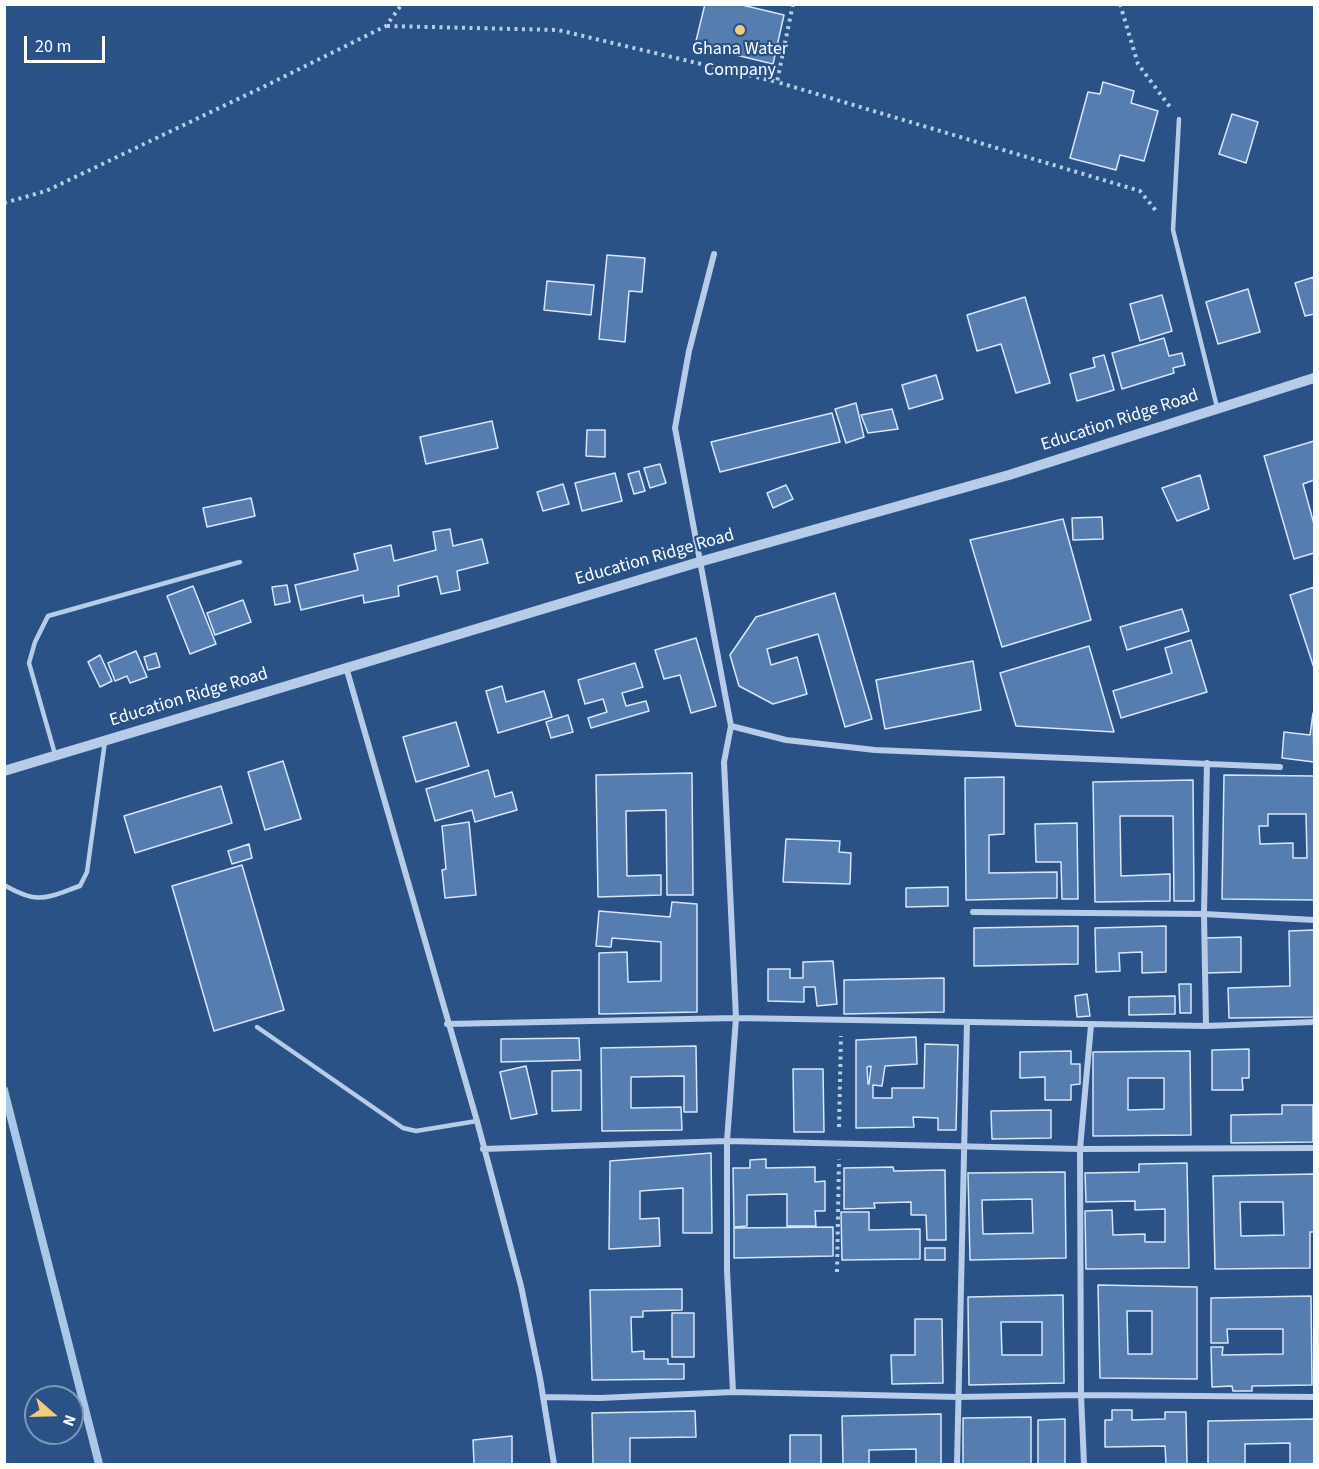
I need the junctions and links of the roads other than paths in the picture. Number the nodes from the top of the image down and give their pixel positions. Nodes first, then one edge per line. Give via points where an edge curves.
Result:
1 (1179, 119) road end
2 (714, 254) dead end
3 (1314, 378) edge
4 (1217, 407) junction
5 (240, 562) dead end
6 (699, 562) junction
7 (346, 667) junction
8 (731, 726) junction
9 (105, 741) junction
10 (55, 757) junction
11 (1207, 763) junction
12 (1280, 767) dead end
13 (4, 771) edge
14 (4, 885) edge
15 (973, 912) dead end
16 (1204, 914) junction
17 (1314, 920) edge
18 (736, 1018) junction
19 (967, 1022) junction
20 (1314, 1022) edge
21 (447, 1024) junction
22 (1091, 1025) junction
23 (1206, 1026) junction
24 (257, 1027) dead end
25 (477, 1121) junction
26 (727, 1141) junction
27 (965, 1148) junction
28 (1314, 1148) edge
29 (483, 1149) junction
30 (1080, 1149) junction
31 (733, 1392) junction
32 (1081, 1395) junction
33 (543, 1397) junction
34 (958, 1397) junction
35 (1314, 1397) edge
36 (554, 1464) edge
37 (957, 1464) edge
38 (1084, 1464) edge

1 - 4 lane via 1173,230
2 - 6 street via 689,351 675,428
3 - 4 street, Education Ridge Road
4 - 6 street, Education Ridge Road via 971,486
5 - 10 lane via 48,616 29,663
6 - 7 street, Education Ridge Road
6 - 8 street
7 - 9 street, Education Ridge Road
7 - 21 street
8 - 11 street via 786,740 875,750
8 - 18 street via 724,762
9 - 10 street, Education Ridge Road
9 - 14 lane via 87,872 80,886 42,899 24,896
10 - 13 street, Education Ridge Road
11 - 12 street
11 - 16 street
15 - 16 street
16 - 17 street
16 - 23 street
18 - 19 street
18 - 21 street
18 - 26 street
19 - 22 street
19 - 27 street
20 - 23 street
21 - 25 street
22 - 23 street
22 - 30 street
24 - 25 lane via 403,1128 416,1131
25 - 29 street
26 - 27 street
26 - 29 street
26 - 31 street via 727,1270
27 - 30 street
27 - 34 street
28 - 30 street
29 - 33 street via 521,1286
30 - 32 street
31 - 33 street
31 - 34 street
32 - 34 street
32 - 35 street
32 - 38 street
33 - 36 street
34 - 37 street

